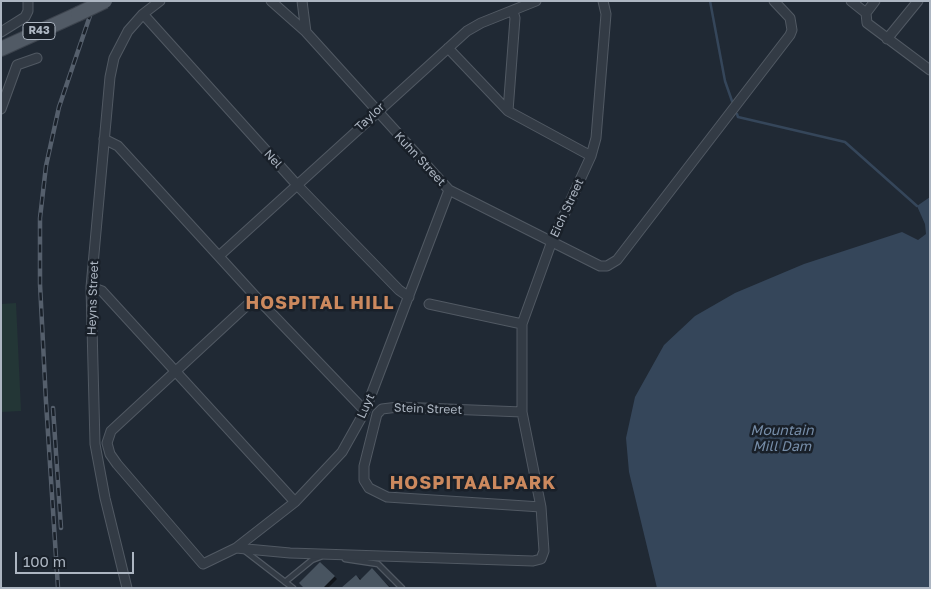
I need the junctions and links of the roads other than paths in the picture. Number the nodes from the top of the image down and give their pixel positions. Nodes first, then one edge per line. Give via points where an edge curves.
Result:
1 (28, 1) edge
2 (105, 1) edge
3 (160, 1) edge
4 (271, 1) edge
5 (302, 1) edge
6 (536, 1) edge
7 (603, 1) edge
8 (774, 1) edge
9 (851, 1) edge
10 (875, 1) edge
11 (918, 1) edge
12 (513, 10) junction
13 (866, 13) junction
14 (142, 14) junction
15 (1, 32) edge
16 (306, 32) junction
17 (887, 39) junction
18 (1, 48) edge
19 (448, 48) junction
20 (37, 58) dead end
21 (930, 70) edge
22 (1, 109) edge
23 (376, 111) junction
24 (508, 111) junction
25 (104, 139) junction
26 (591, 156) junction
27 (298, 186) junction
28 (448, 190) junction
29 (552, 240) junction
30 (219, 256) junction
31 (91, 287) junction
32 (256, 297) junction
33 (410, 297) junction
34 (429, 304) dead end
35 (522, 324) junction
36 (177, 371) junction
37 (365, 412) junction
38 (522, 412) junction
39 (295, 502) junction
40 (541, 507) junction
41 (239, 548) junction
42 (285, 582) junction
43 (127, 588) edge
44 (293, 588) edge
45 (402, 588) edge

1 - 15 street via 24,17
2 - 18 main road, R43, bridge
3 - 14 street, Heyns Street
4 - 16 street, Kuhn Street
5 - 16 street
6 - 12 street, Taylor
7 - 26 street, Eich Street via 606,14 596,138
8 - 29 street, Kuhn Street via 790,18 792,30 786,41 617,260 600,266
9 - 13 street
10 - 13 street
11 - 17 street
12 - 19 street, Taylor via 481,22
12 - 24 street
13 - 17 street via 867,23
14 - 25 street, Heyns Street via 128,30 114,58
14 - 27 street, Nel
16 - 23 street, Kuhn Street
17 - 21 street
19 - 23 street, Taylor
19 - 24 street
20 - 22 street via 17,65
23 - 27 street, Taylor
23 - 28 street, Kuhn Street
24 - 26 street
25 - 30 street via 118,146
25 - 31 street, Heyns Street
26 - 29 street, Eich Street
27 - 30 street, Taylor
27 - 33 street, Nel via 399,290
28 - 29 street, Kuhn Street
28 - 33 street, Luyt
29 - 35 street, Eich Street
30 - 32 street
31 - 36 street via 102,291
31 - 43 street, Heyns Street via 95,444
32 - 36 street
32 - 37 street
33 - 37 street, Luyt
34 - 35 street
35 - 38 street, Eich Street
36 - 39 street
36 - 41 street, Luyt via 111,431 107,443 110,454 203,564
37 - 39 street, Luyt via 342,452
38 - 40 street, Eich Street
38 - 40 street, Stein Street via 382,409 377,414 364,466 364,480 369,488 387,496
39 - 41 street, Luyt
40 - 41 street, Eich Street via 544,551 541,559 533,561
41 - 42 lane
42 - 44 lane
42 - 45 lane via 312,560 323,556 378,564

